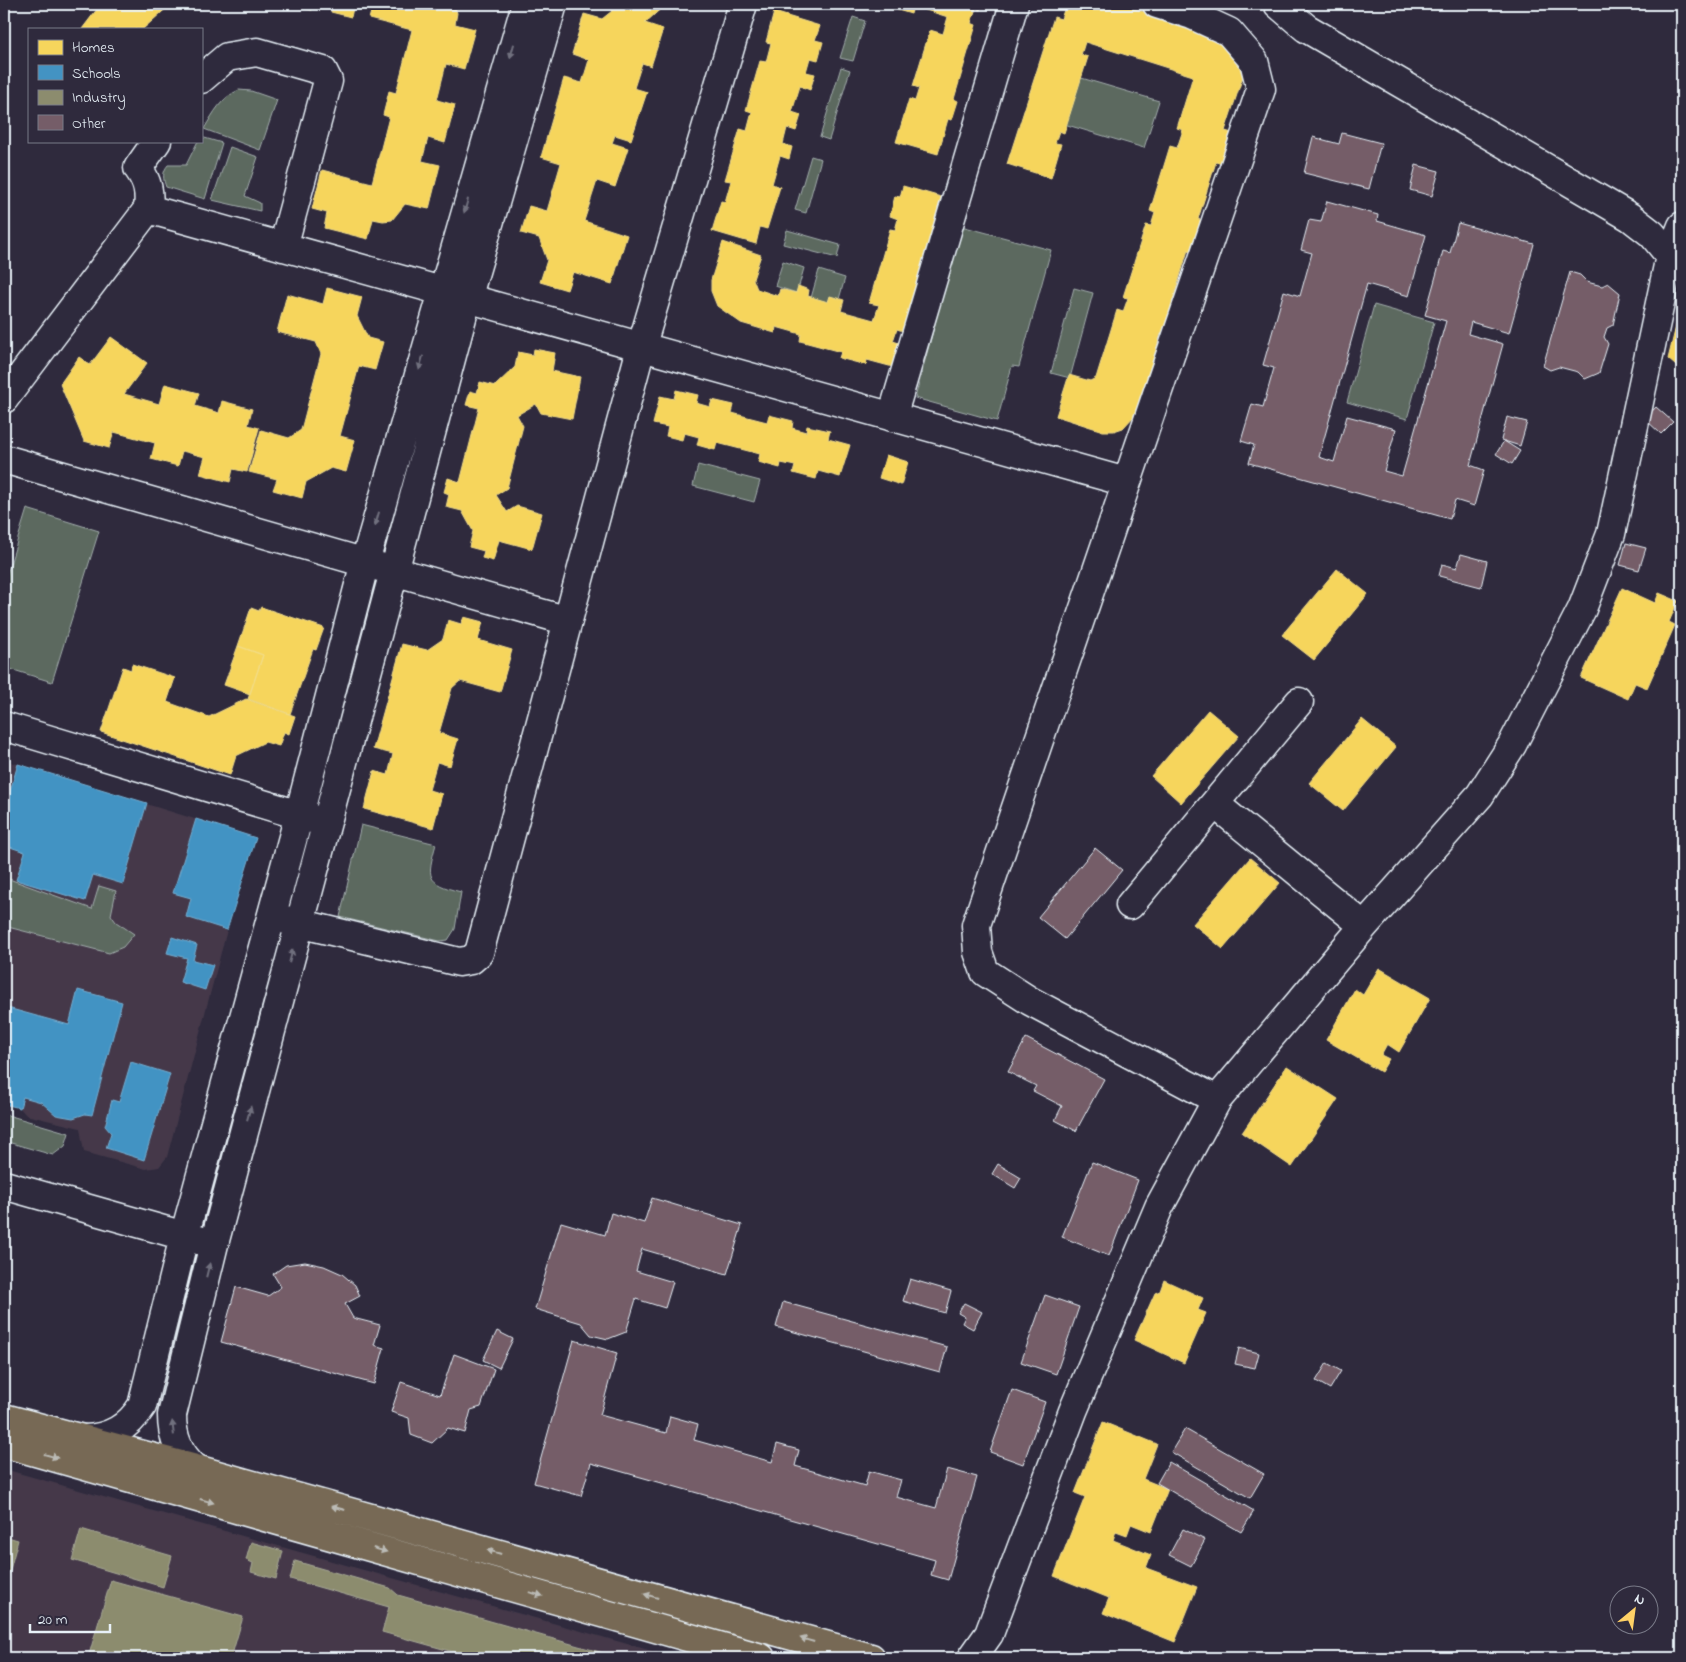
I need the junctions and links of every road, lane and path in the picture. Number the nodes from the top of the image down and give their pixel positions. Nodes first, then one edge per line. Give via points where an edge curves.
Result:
1 (526, 4) edge
2 (554, 4) edge
3 (743, 4) edge
4 (1014, 4) edge
5 (1157, 4) edge
6 (1278, 4) edge
7 (202, 78) edge
8 (156, 142) edge
9 (148, 209) junction
10 (1682, 226) edge
11 (283, 247) junction
12 (1676, 262) edge
13 (454, 295) junction
14 (642, 348) junction
15 (4, 399) edge
16 (892, 417) junction
17 (4, 459) edge
18 (1126, 482) junction
19 (365, 562) junction
20 (394, 571) junction
21 (568, 621) junction
22 (1299, 702) dead end
23 (4, 726) edge
24 (1215, 804) junction
25 (299, 815) junction
26 (326, 822) junction
27 (1130, 905) dead end
28 (271, 916) junction
29 (299, 924) junction
30 (1364, 926) junction
31 (1217, 1100) junction
32 (4, 1185) edge
33 (184, 1237) junction
34 (214, 1244) junction
35 (4, 1418) edge
36 (84, 1438) junction
37 (4, 1443) edge
38 (196, 1469) junction
39 (990, 1646) edge
40 (761, 1658) edge
41 (871, 1658) edge
42 (972, 1658) edge

1 -> 13 street
2 - 13 street
3 - 14 street
4 - 16 street
5 - 18 street via 1229,32 1254,61 1260,89
6 - 12 street via 1306,28 1630,217 1652,234
7 - 11 street via 227,57 257,52 323,71 328,81
8 - 9 street via 138,168 148,186
9 - 11 street
9 - 15 street
10 - 12 street
11 - 13 street
12 - 30 street via 1611,534 1582,609 1512,746 1480,795
13 - 14 street
13 -> 19 street
13 - 20 street
14 - 16 street
14 - 21 street
16 - 18 street
17 - 19 street
18 - 31 street via 976,925 978,952 985,972 1007,988
19 - 20 street
19 - 25 street
20 - 21 street
20 - 26 street
21 - 29 street via 479,953 471,960 459,962
22 - 24 street
23 - 25 street
24 - 27 street
24 - 30 street
25 - 26 street
25 - 28 street
26 - 29 street
28 - 29 street
28 - 33 street
34 -> 29 street
30 - 31 street
31 - 39 street via 1159,1207 1070,1420
32 - 33 street
33 - 34 street
33 - 36 street via 142,1406 124,1428 98,1438
38 -> 34 street via 187,1461 174,1439 172,1415
35 - 36 highway
36 - 38 highway
37 -> 40 highway
41 -> 38 highway
39 - 42 street

